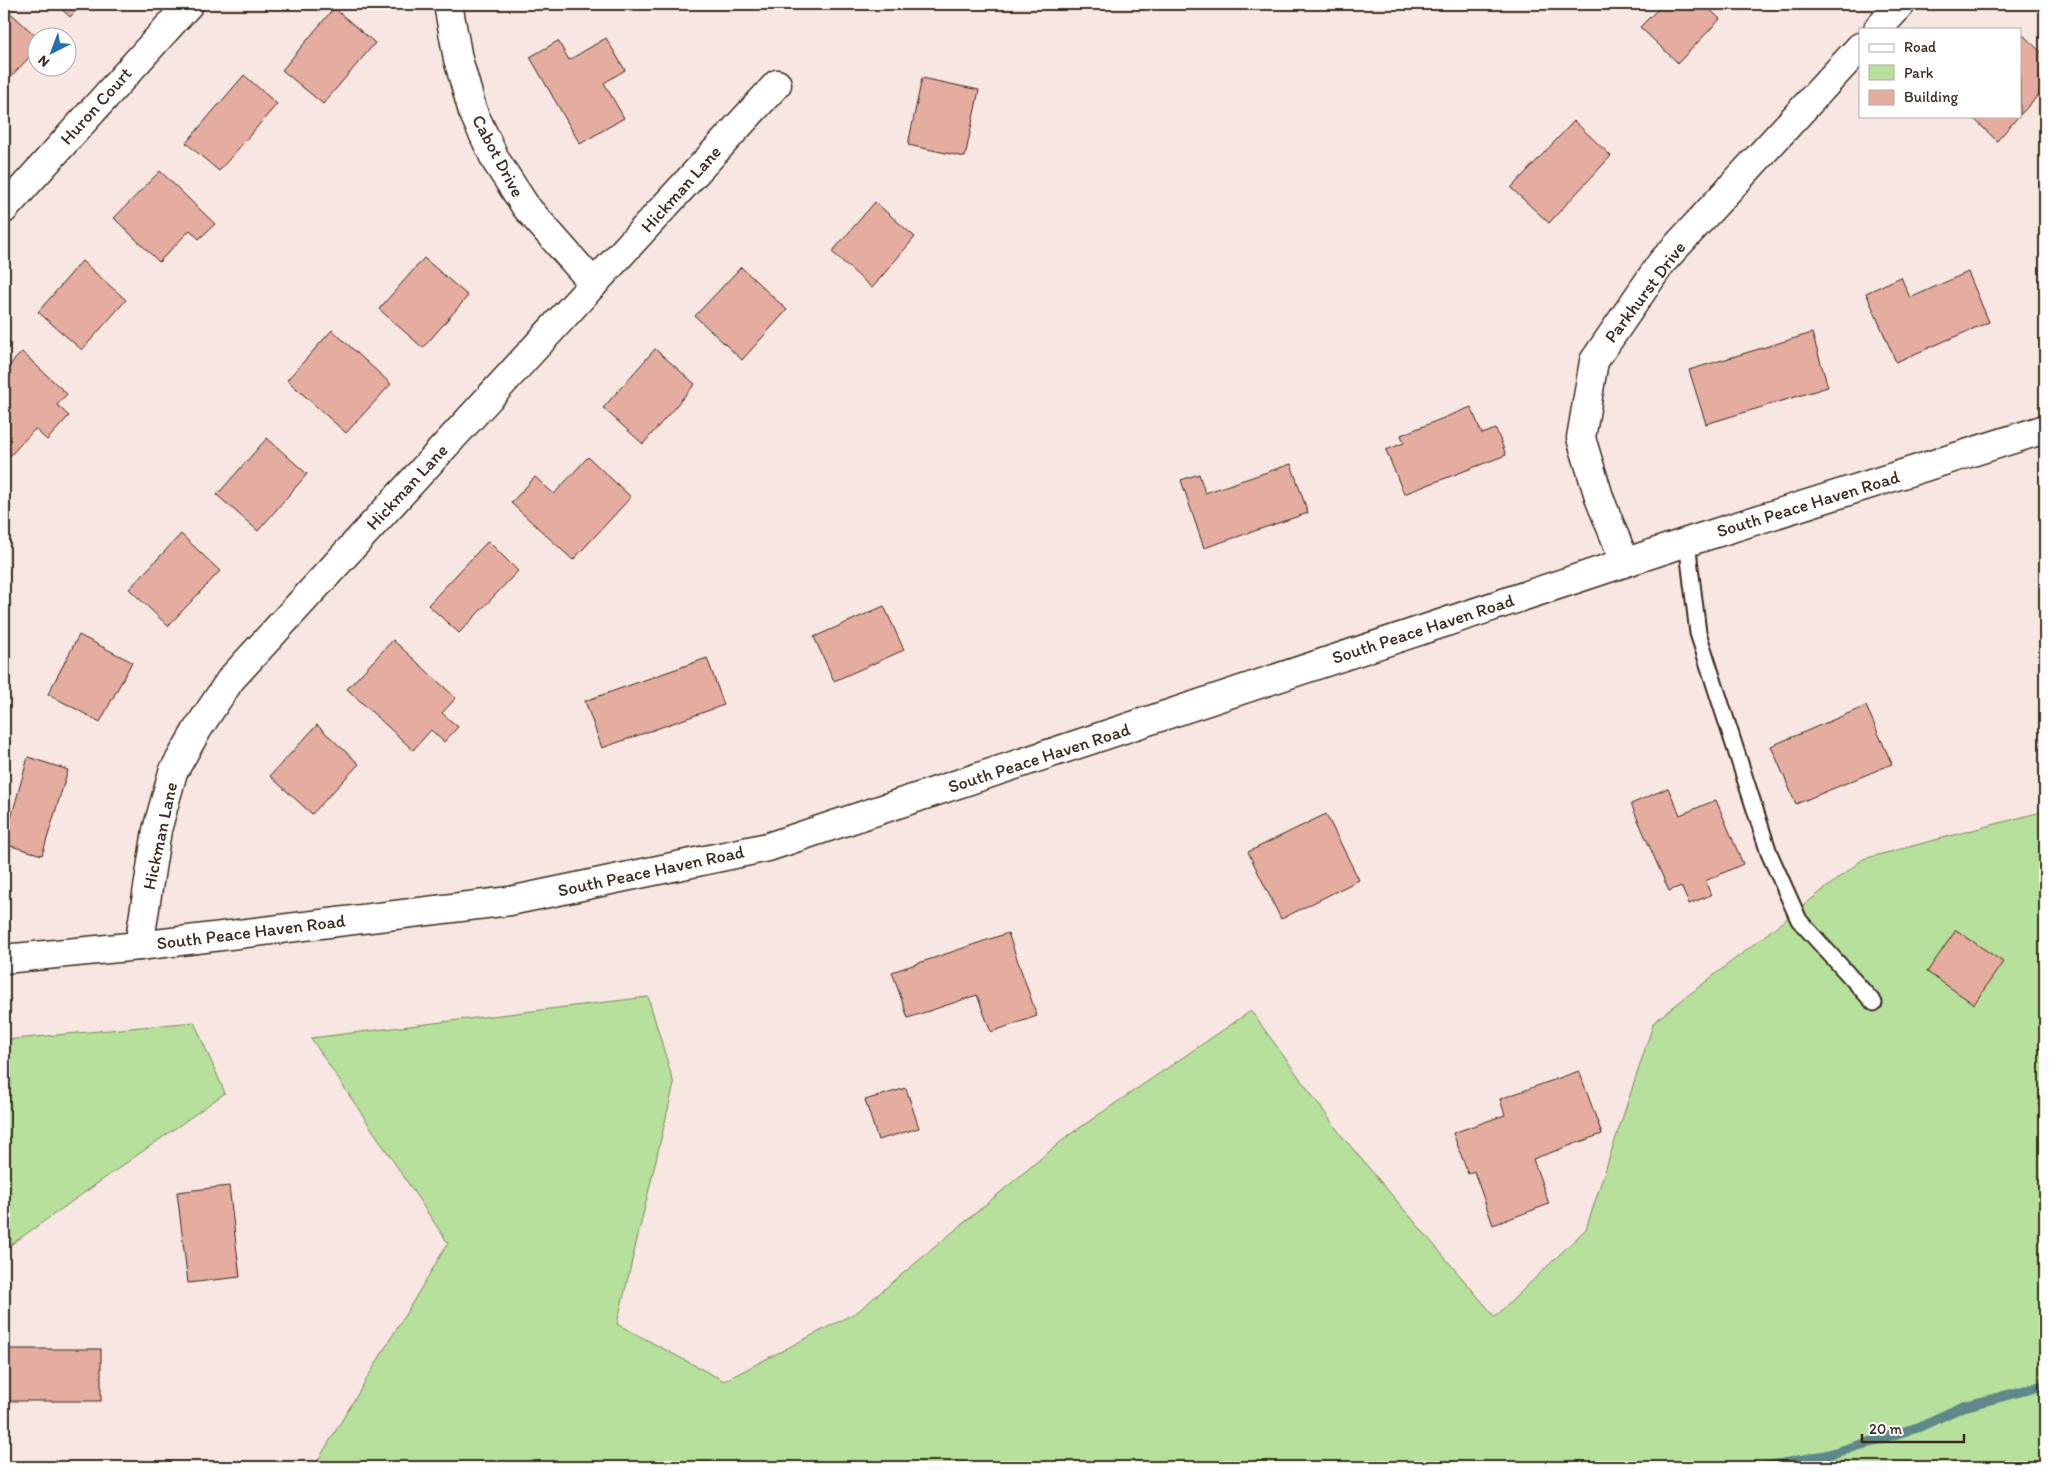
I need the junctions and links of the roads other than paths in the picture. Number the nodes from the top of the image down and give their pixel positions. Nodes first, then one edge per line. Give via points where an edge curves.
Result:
1 (189, 4) edge
2 (448, 4) edge
3 (1901, 4) edge
4 (1879, 28) edge
5 (1859, 49) edge
6 (777, 84) dead end
7 (4, 209) edge
8 (594, 284) junction
9 (2045, 429) edge
10 (1687, 542) junction
11 (1625, 562) junction
12 (140, 946) junction
13 (4, 959) edge
14 (1874, 1003) dead end

1 - 7 street, Huron Court
2 - 8 street, Cabot Drive via 458,59 473,112 496,161 526,207
3 - 4 street
5 - 11 street, Parkhurst Drive via 1662,262 1594,361 1581,438 1600,500
6 - 8 street, Hickman Lane
8 - 12 street, Hickman Lane via 231,679 173,772 157,830
9 - 10 street, South Peace Haven Road
10 - 11 street, South Peace Haven Road
10 - 14 lane via 1698,633 1769,853 1799,920
11 - 12 street, South Peace Haven Road via 768,847 510,901
12 - 13 street, South Peace Haven Road

